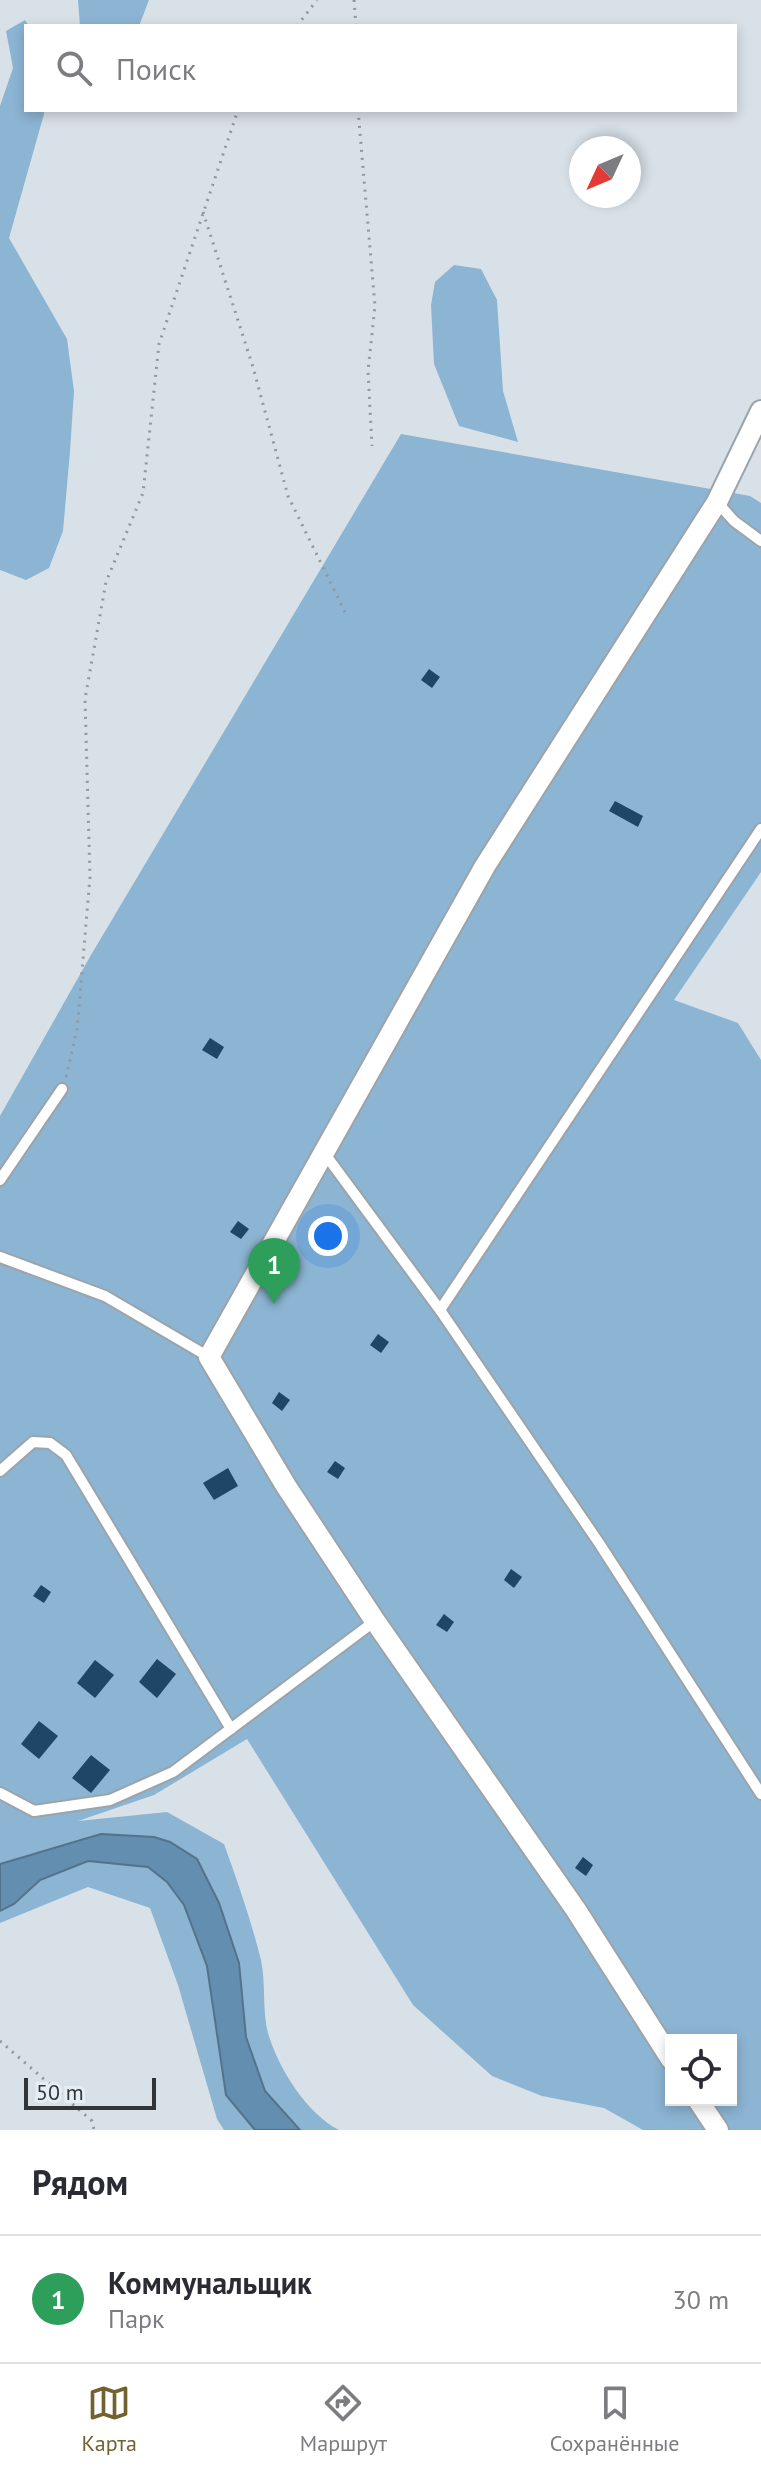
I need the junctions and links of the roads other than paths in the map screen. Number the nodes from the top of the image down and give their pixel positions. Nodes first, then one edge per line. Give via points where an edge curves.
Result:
1 (761, 411) edge
2 (717, 502) junction
3 (761, 541) edge
4 (761, 829) edge
5 (62, 1089) road end
6 (325, 1154) junction
7 (0, 1180) edge
8 (0, 1257) edge
9 (440, 1310) junction
10 (209, 1357) junction
11 (0, 1471) edge
12 (375, 1621) junction
13 (231, 1729) junction
14 (0, 1793) edge
15 (761, 1794) edge
16 (665, 2050) edge
17 (702, 2106) edge
18 (718, 2130) edge

1 - 2 street
2 - 3 lane
2 - 6 street via 485,866
4 - 9 lane
5 - 7 lane
6 - 9 lane
6 - 10 street
8 - 10 lane via 105,1296
9 - 15 lane
10 - 12 street
11 - 13 lane via 33,1442 50,1443 66,1455
12 - 13 lane
12 - 16 street via 576,1910
13 - 14 lane via 173,1772 110,1800 34,1811
17 - 18 street

